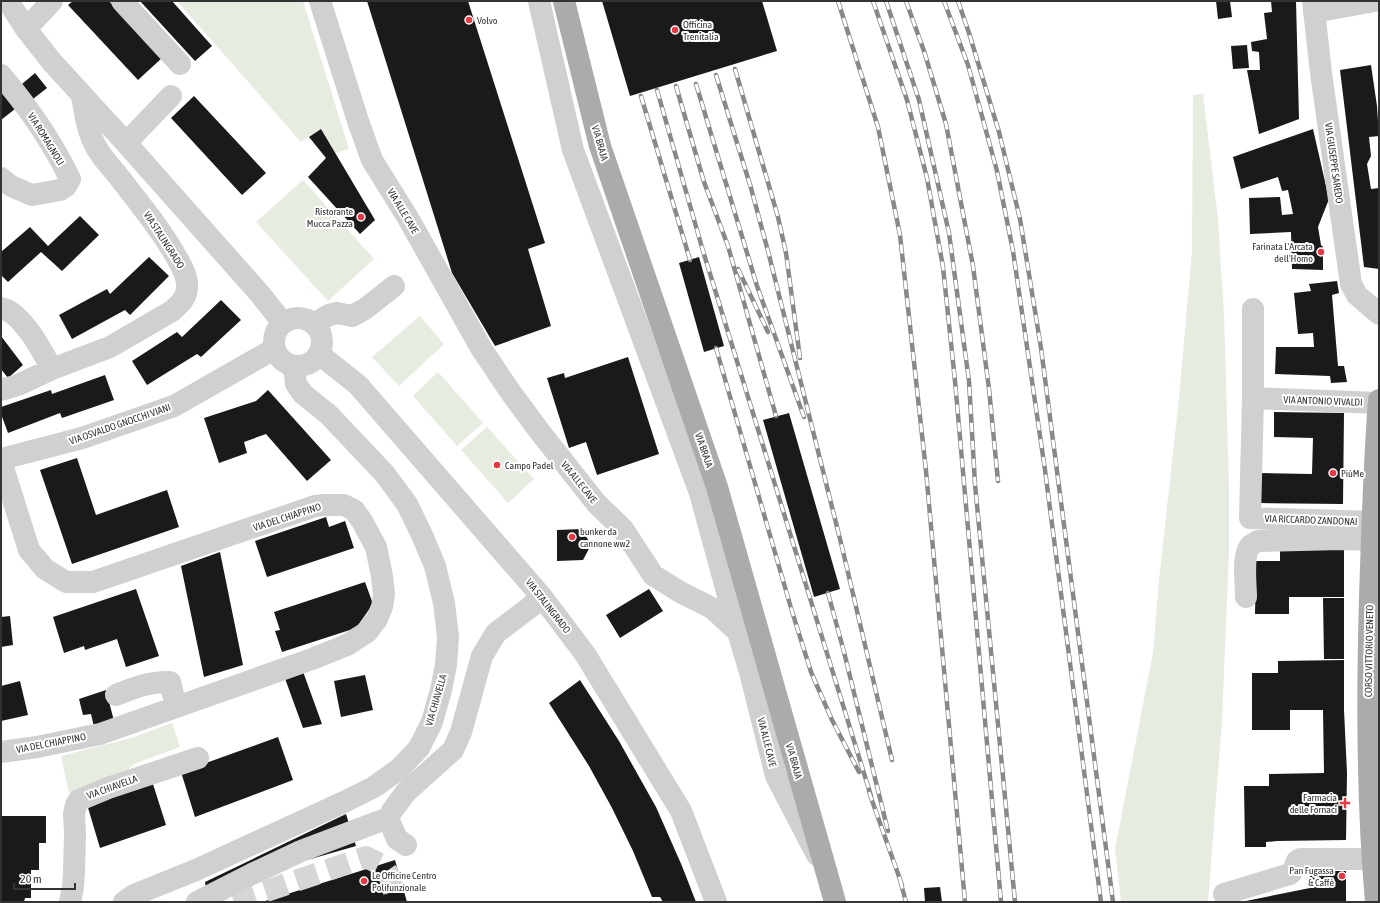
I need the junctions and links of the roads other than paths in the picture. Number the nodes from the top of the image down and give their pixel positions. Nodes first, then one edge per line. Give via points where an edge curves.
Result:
1 (52, 1) edge
2 (122, 1) edge
3 (320, 1) edge
4 (539, 1) edge
5 (564, 1) edge
6 (1375, 1) edge
7 (1314, 6) edge
8 (7, 8) edge
9 (26, 29) junction
10 (180, 64) dead end
11 (1, 75) edge
12 (82, 96) junction
13 (171, 96) dead end
14 (126, 143) junction
15 (1, 178) edge
16 (394, 286) dead end
17 (1, 308) edge
18 (1253, 309) dead end
19 (1379, 314) edge
20 (283, 323) junction
21 (314, 324) junction
22 (274, 349) junction
23 (319, 354) junction
24 (294, 366) junction
25 (52, 369) junction
26 (1, 390) edge
27 (1260, 398) junction
28 (1379, 401) edge
29 (1, 460) edge
30 (1376, 489) edge
31 (1372, 531) junction
32 (542, 596) junction
33 (1246, 597) dead end
34 (738, 632) junction
35 (116, 695) dead end
36 (176, 706) junction
37 (1, 752) edge
38 (198, 758) dead end
39 (388, 818) junction
40 (406, 845) dead end
41 (1289, 848) dead end
42 (1372, 852) junction
43 (196, 870) junction
44 (826, 872) junction
45 (1224, 894) dead end
46 (201, 901) edge
47 (70, 902) edge
48 (124, 902) edge
49 (716, 902) edge
50 (834, 902) edge
51 (1376, 902) edge

1 - 9 street
2 - 10 street
3 - 34 street, VIA ALLE CAVE via 372,160 408,218 481,348 540,432 597,504 623,529 653,575 712,608
4 - 34 street via 573,150 700,493
5 - 44 main road, VIA BRAJA via 600,146 717,487
6 - 7 street
7 - 19 street, VIA GIUSEPPE SAREDO via 1321,73 1352,284 1357,294
8 - 9 street
9 - 12 street
11 - 15 street, VIA ROMAGNOLI via 47,136 70,179 60,190 32,195 11,186
12 - 14 street
12 - 25 street, VIA STALINGRADO via 86,120 95,146 166,240 186,275 187,285 181,304 172,311 110,347
13 - 14 street
14 - 20 street
16 - 21 street via 352,316 337,313
17 - 25 street via 12,313 22,323
18 - 27 street
20 - 21 street via 299,318
20 - 22 street via 275,335
21 - 23 street via 322,338
22 - 24 street via 282,361
22 - 29 street, VIA OSVALDO GNOCCHI VIANI via 174,406 82,438
23 - 24 street via 309,364
23 - 32 street, VIA STALINGRADO via 358,385
24 - 43 street, VIA CHIAVELLA via 296,384 303,394 328,414 384,472 406,504 422,535 435,566 444,610 448,637 446,665 432,722 419,748 399,769 374,787 346,802
25 - 26 street, VIA STALINGRADO
27 - 28 street, VIA ANTONIO VIVALDI
27 - 31 street, VIA RICCARDO ZANDONAI via 1250,518
28 - 30 main road, CORSO VITTORIO VENETO
29 - 36 street, VIA DEL CHIAPPINO via 29,550 45,569 66,582 93,582 314,506 344,505 354,510 362,521 376,547 384,595 377,619 366,632 347,644 312,659
30 - 31 main road, CORSO VITTORIO VENETO
31 - 33 street via 1341,539 1253,543 1246,555
31 - 42 main road, CORSO VITTORIO VENETO via 1368,756
32 - 39 street via 496,634 482,656 462,732 453,750 406,792
32 - 49 street, VIA STALINGRADO via 585,654 681,811
34 - 44 street, VIA ALLE CAVE via 776,776
35 - 36 street via 159,681 170,682
36 - 37 street, VIA DEL CHIAPPINO via 100,734
38 - 47 street, VIA CHIAVELLA via 79,800 74,814 74,873
39 - 40 street via 397,839
39 - 46 street via 301,851
41 - 42 street
42 - 45 street via 1300,859 1290,874
42 - 51 main road, CORSO VITTORIO VENETO
43 - 46 street
43 - 48 street, VIA CHIAVELLA via 134,895
44 - 50 main road, VIA BRAJA

